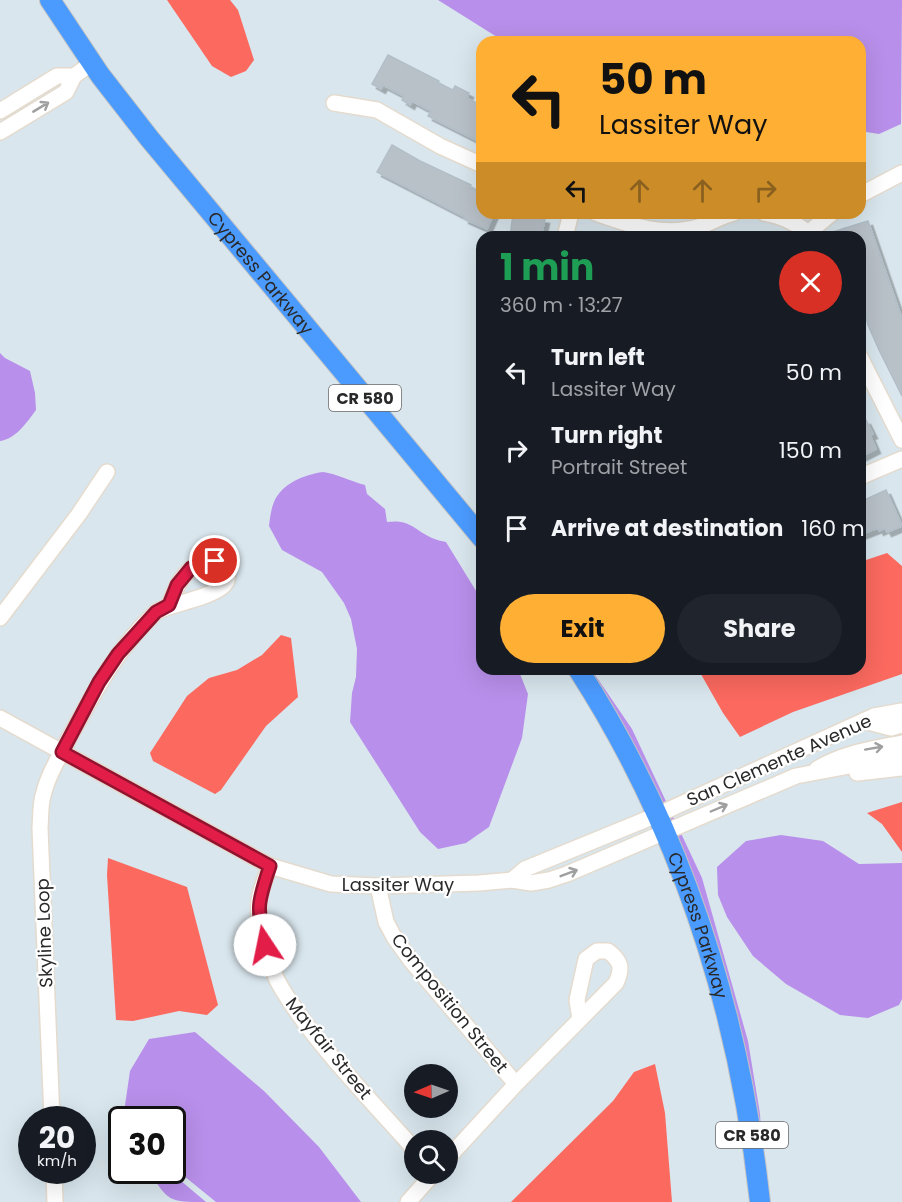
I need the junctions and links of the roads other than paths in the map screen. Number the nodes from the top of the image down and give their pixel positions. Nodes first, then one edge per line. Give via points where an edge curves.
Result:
1 (50, 0) edge
2 (92, 63) junction
3 (74, 76) junction
4 (334, 103) dead end
5 (0, 111) edge
6 (0, 132) edge
7 (476, 162) edge
8 (902, 173) edge
9 (866, 192) edge
10 (615, 219) edge
11 (714, 219) edge
12 (785, 219) edge
13 (826, 219) edge
14 (662, 231) edge
15 (692, 231) edge
16 (806, 231) edge
17 (814, 231) edge
18 (866, 369) edge
19 (902, 440) edge
20 (902, 459) edge
21 (107, 472) dead end
22 (866, 474) edge
23 (476, 531) edge
24 (169, 605) dead end
25 (0, 618) edge
26 (582, 675) edge
27 (902, 711) edge
28 (0, 718) edge
29 (864, 720) junction
30 (902, 725) edge
31 (902, 743) edge
32 (62, 752) junction
33 (902, 756) edge
34 (771, 763) junction
35 (902, 768) edge
36 (809, 773) junction
37 (780, 782) junction
38 (661, 823) junction
39 (270, 866) junction
40 (378, 886) junction
41 (580, 1018) dead end
42 (516, 1084) junction
43 (51, 1106) edge
44 (404, 1138) edge
45 (458, 1147) edge
46 (54, 1184) edge
47 (424, 1184) edge
48 (55, 1202) edge
49 (408, 1202) edge
50 (760, 1202) edge

1 - 2 main road, Cypress Parkway / CR 580
2 - 3 street
2 - 23 main road, Cypress Parkway / CR 580 via 148,138
3 - 5 street via 57,76
6 -> 3 street via 66,92
4 - 7 street via 377,110
8 - 9 street
10 - 14 street
11 - 15 street
12 - 16 street
13 - 17 street
18 - 19 street
20 - 22 street
21 - 25 street
24 - 32 street, Skyline Loop via 156,612 118,654
26 - 38 main road, Cypress Parkway / CR 580 via 619,738
27 - 29 street, San Clemente Avenue
28 - 32 street, Lassiter Way
29 - 30 street via 891,728
29 - 34 street, San Clemente Avenue
36 -> 31 street via 834,758
32 - 39 street, Lassiter Way
32 - 43 street, Skyline Loop via 48,776 40,828
33 - 36 street, San Clemente Avenue
34 - 37 street
34 - 38 street, San Clemente Avenue
35 - 36 street
36 - 37 street, San Clemente Avenue
38 -> 37 street, San Clemente Avenue
38 - 40 street, Lassiter Way via 525,869 512,880
38 - 50 main road, Cypress Parkway / CR 580 via 703,929 726,1005 747,1103
39 - 40 street, Lassiter Way via 331,884
39 - 44 street, Mayfair Street via 259,900 259,920 280,988 319,1040
40 - 42 street, Composition Street via 386,922 394,937
41 - 42 street
42 - 45 street
46 - 48 street
47 - 49 street

